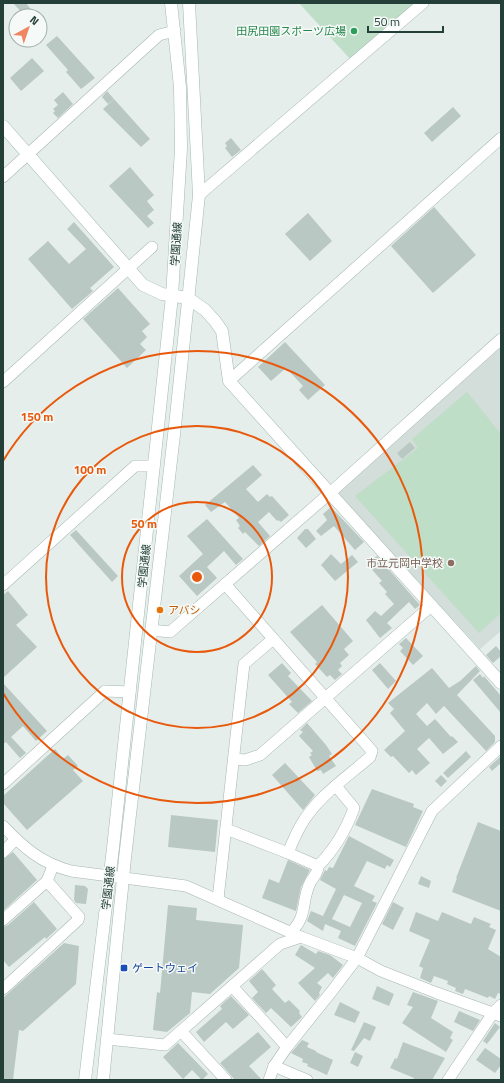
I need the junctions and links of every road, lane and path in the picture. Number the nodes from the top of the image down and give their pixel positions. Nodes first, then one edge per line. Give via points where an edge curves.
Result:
1 (171, 3) edge
2 (189, 3) edge
3 (423, 3) edge
4 (175, 31) junction
5 (3, 126) edge
6 (501, 138) edge
7 (28, 154) junction
8 (3, 177) edge
9 (199, 195) junction
10 (152, 247) dead end
11 (128, 269) junction
12 (172, 296) junction
13 (188, 298) junction
14 (501, 339) edge
15 (229, 381) junction
16 (3, 382) edge
17 (154, 466) junction
18 (330, 493) junction
19 (225, 584) junction
20 (3, 585) edge
21 (431, 606) junction
22 (151, 630) junction
23 (273, 639) junction
24 (501, 683) edge
25 (130, 692) junction
26 (326, 698) junction
27 (501, 746) edge
28 (234, 759) junction
29 (3, 784) edge
30 (336, 786) junction
31 (3, 826) edge
32 (226, 829) junction
33 (16, 839) junction
34 (3, 852) edge
35 (288, 853) junction
36 (53, 866) junction
37 (318, 866) junction
38 (109, 875) junction
39 (123, 877) junction
40 (47, 881) junction
41 (218, 900) junction
42 (3, 920) edge
43 (291, 932) junction
44 (301, 937) junction
45 (357, 958) junction
46 (232, 986) junction
47 (3, 989) edge
48 (498, 1012) edge
49 (181, 1031) junction
50 (107, 1039) junction
51 (286, 1047) junction
52 (274, 1066) junction
53 (85, 1080) edge
54 (102, 1080) edge
55 (226, 1080) edge
56 (269, 1080) edge
57 (307, 1080) edge
58 (448, 1080) edge

1 - 4 street, 学園通線
2 - 9 street, 学園通線
3 - 9 street
4 - 7 street via 159,36
4 - 12 street, 学園通線 via 180,88 181,149
5 - 7 street
6 - 15 street
7 - 8 street
7 - 11 street
9 - 13 street, 学園通線
10 - 11 street
11 - 12 street via 143,285
11 - 16 street
12 - 13 street
12 - 17 street, 学園通線
13 - 15 street via 206,310 222,331
13 - 22 street, 学園通線
14 - 18 street
15 - 18 street
17 - 20 street via 135,466
17 - 25 street, 学園通線
18 - 19 street
18 - 21 street
19 - 22 street via 170,632
19 - 23 street
21 - 24 street
21 - 26 street
22 - 39 street, 学園通線
23 - 26 street
23 - 28 street via 244,664
25 - 29 street via 106,691
25 - 38 street, 学園通線
26 - 28 street via 260,755 245,760
26 - 30 street via 372,751 370,757
27 - 45 street via 432,811
28 - 32 street
30 - 35 street via 305,819
30 - 37 street via 354,808 340,838 330,854
31 - 33 street
32 - 35 street
32 - 41 street
33 - 34 street
33 - 36 street via 38,858
35 - 37 street
36 - 38 street
36 - 40 street
37 - 43 street via 318,872 309,884 299,925
38 - 39 street
38 - 53 street, 学園通線
39 - 41 street via 186,886
39 - 50 street, 学園通線
40 - 42 street
40 - 47 street via 78,920
41 - 43 street
43 - 44 street
44 - 45 street
44 - 46 street via 280,944
45 - 48 street via 381,971
45 - 51 street
46 - 49 street
46 - 51 street
48 - 58 street
49 - 50 street via 165,1045
49 - 55 street
50 - 54 street, 学園通線
51 - 52 street
52 - 56 street
52 - 57 street

